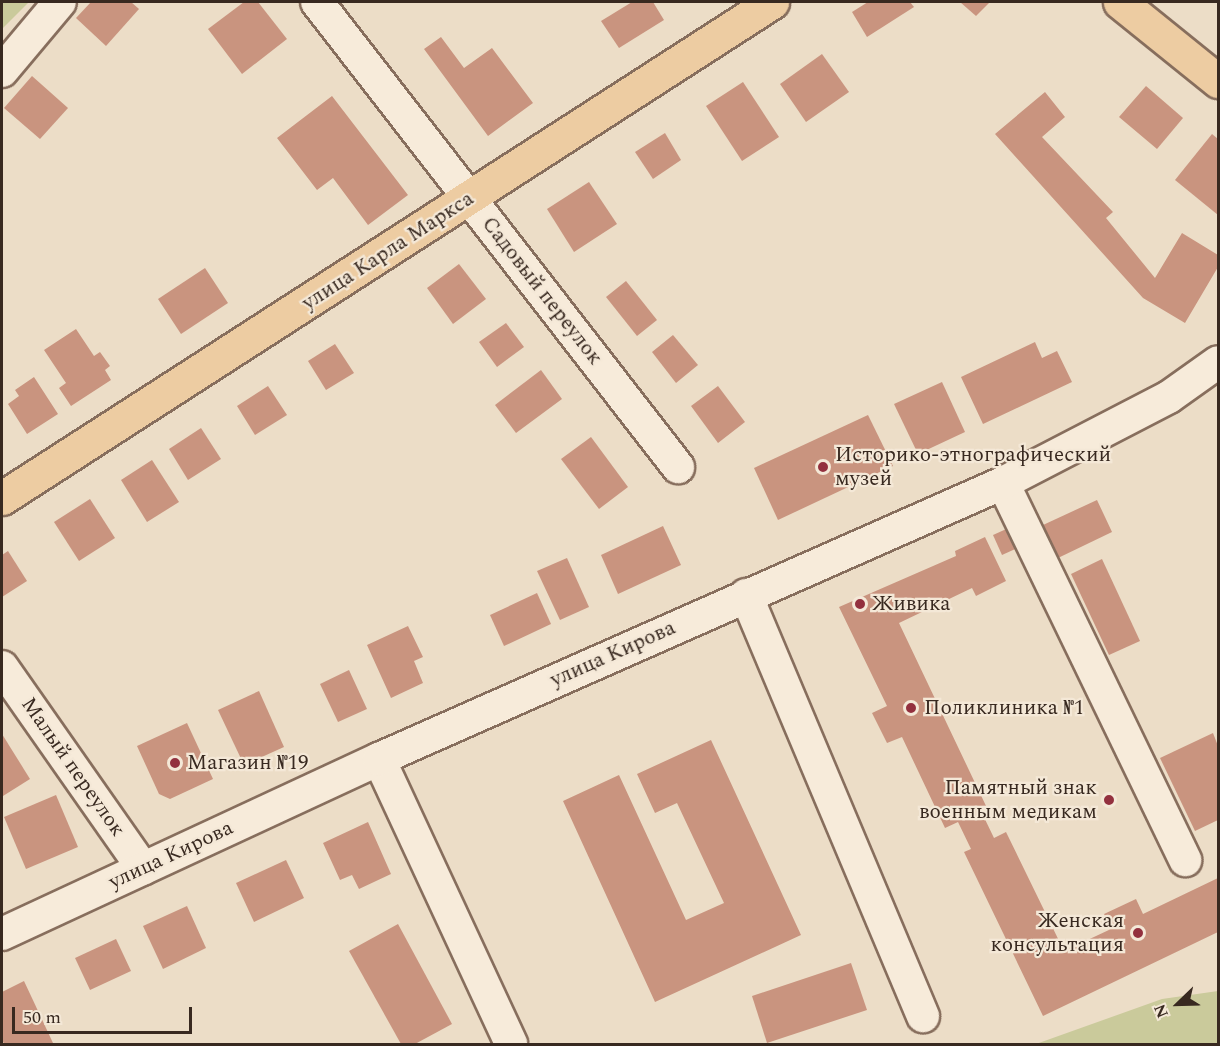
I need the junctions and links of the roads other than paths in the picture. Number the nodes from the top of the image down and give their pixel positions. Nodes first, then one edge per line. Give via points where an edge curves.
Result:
1 (60, 2) edge
2 (317, 2) edge
3 (772, 2) edge
4 (1120, 2) edge
5 (2, 71) edge
6 (1218, 81) edge
7 (470, 199) junction
8 (1218, 362) edge
9 (678, 467) dead end
10 (1003, 483) junction
11 (2, 498) edge
12 (746, 595) junction
13 (2, 667) edge
14 (379, 759) junction
15 (1185, 860) dead end
16 (143, 868) junction
17 (2, 934) edge
18 (923, 1016) dead end
19 (511, 1044) edge

1 - 5 street
2 - 7 street, Садовый переулок
3 - 7 main road, улица Карла Маркса
4 - 6 main road
7 - 9 street, Садовый переулок
7 - 11 main road, улица Карла Маркса
8 - 10 street, улица Кирова via 1169,397
10 - 12 street, улица Кирова
10 - 15 street
12 - 14 street, улица Кирова
12 - 18 street
13 - 16 street, Малый переулок
14 - 16 street, улица Кирова
14 - 19 street
16 - 17 street, улица Кирова

